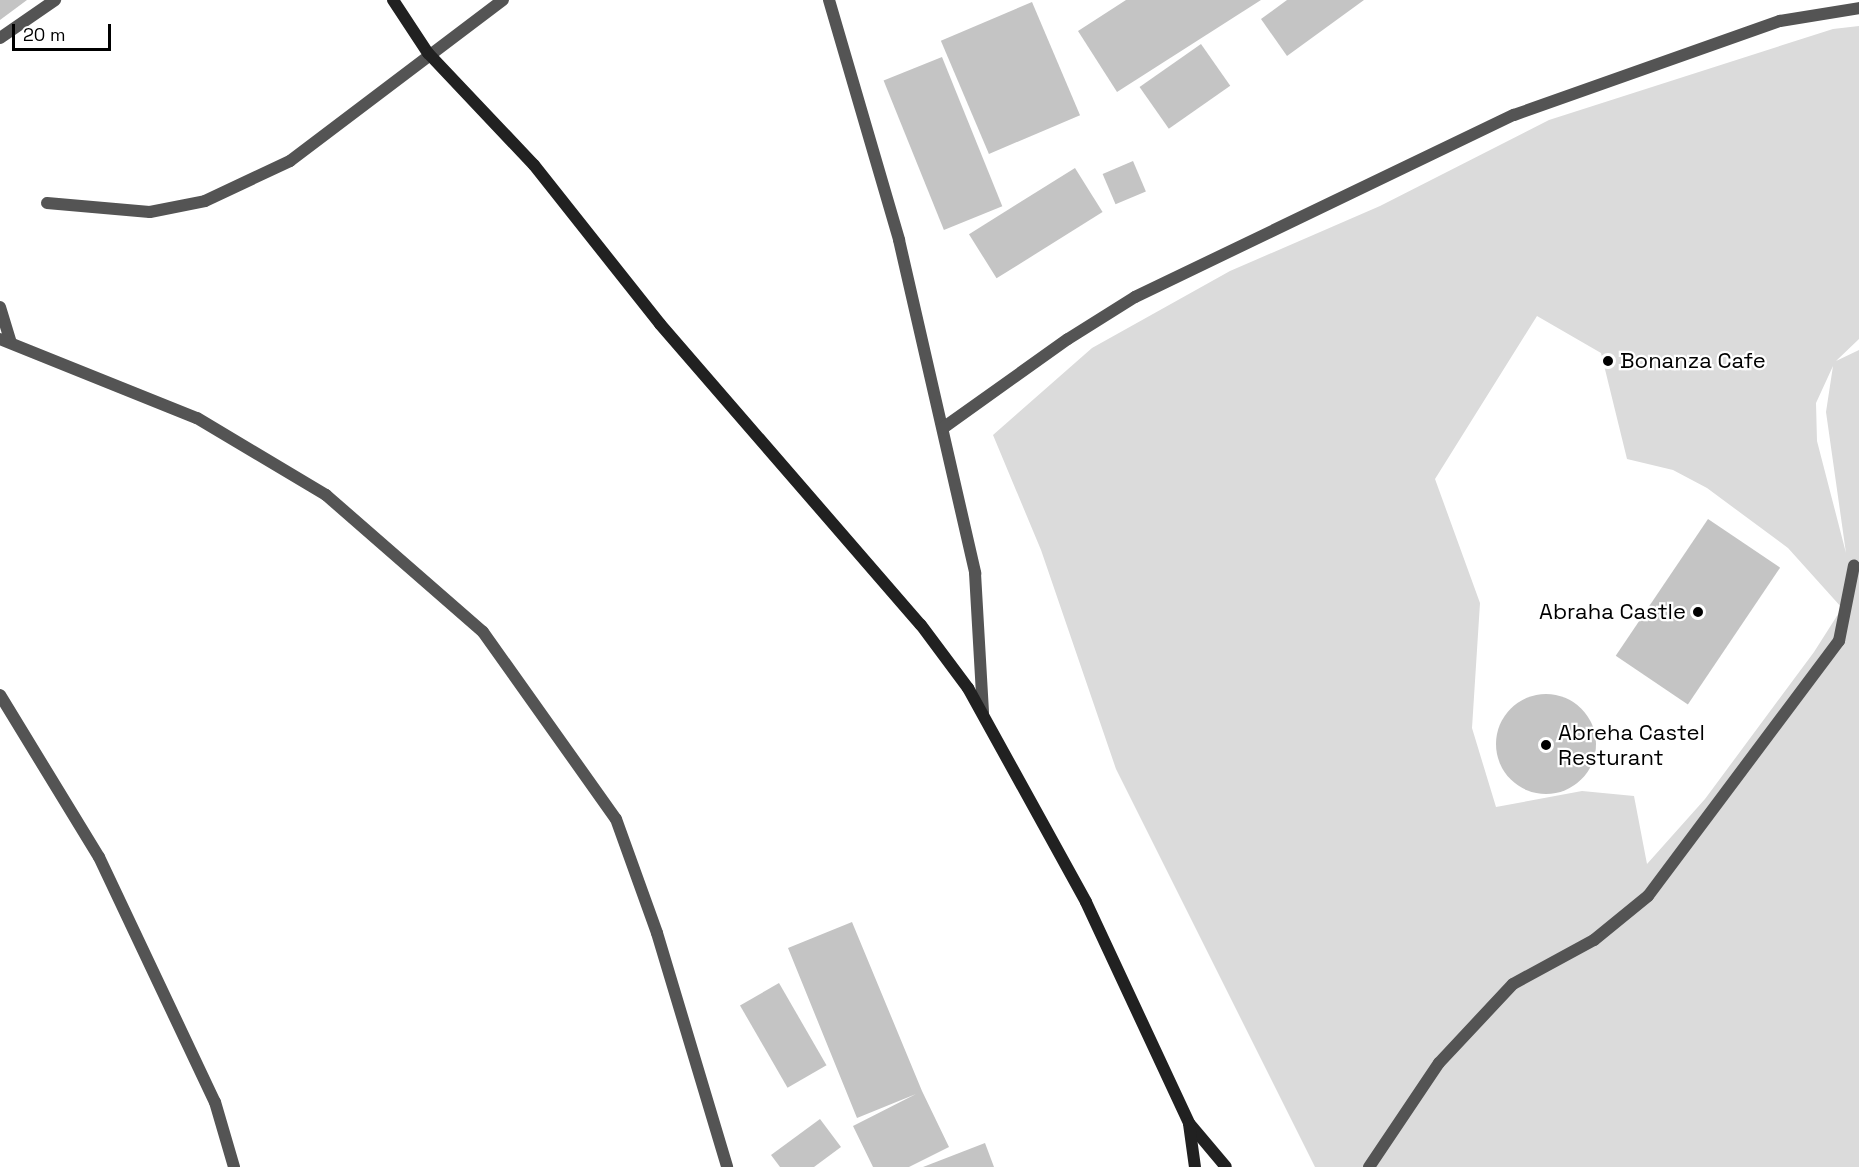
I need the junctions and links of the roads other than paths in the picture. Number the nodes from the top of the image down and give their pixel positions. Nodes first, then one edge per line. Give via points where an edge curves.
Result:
1 (55, 0) edge
2 (393, 0) edge
3 (503, 0) edge
4 (829, 0) edge
5 (1859, 8) edge
6 (0, 38) edge
7 (428, 53) junction
8 (47, 203) dead end
9 (0, 307) edge
10 (6, 340) edge
11 (943, 428) junction
12 (1854, 565) dead end
13 (0, 695) edge
14 (983, 713) junction
15 (1189, 1122) junction
16 (234, 1167) edge
17 (727, 1167) edge
18 (1195, 1167) edge
19 (1226, 1167) edge
20 (1369, 1167) edge

1 - 6 street
2 - 7 street
3 - 7 street
4 - 11 street via 896,229
5 - 11 street via 1780,21 1514,115 1135,297 1068,339
7 - 8 street via 290,161 205,201 150,212
7 - 14 street via 534,165 660,324 921,625
9 - 10 street
10 - 17 street via 197,418 326,495 483,632 616,819 657,933
11 - 14 street via 975,573
12 - 20 street via 1839,641 1648,896 1594,940 1513,984 1439,1063
13 - 16 street via 99,857 215,1102
14 - 15 street via 1086,902
15 - 18 street
15 - 19 street

